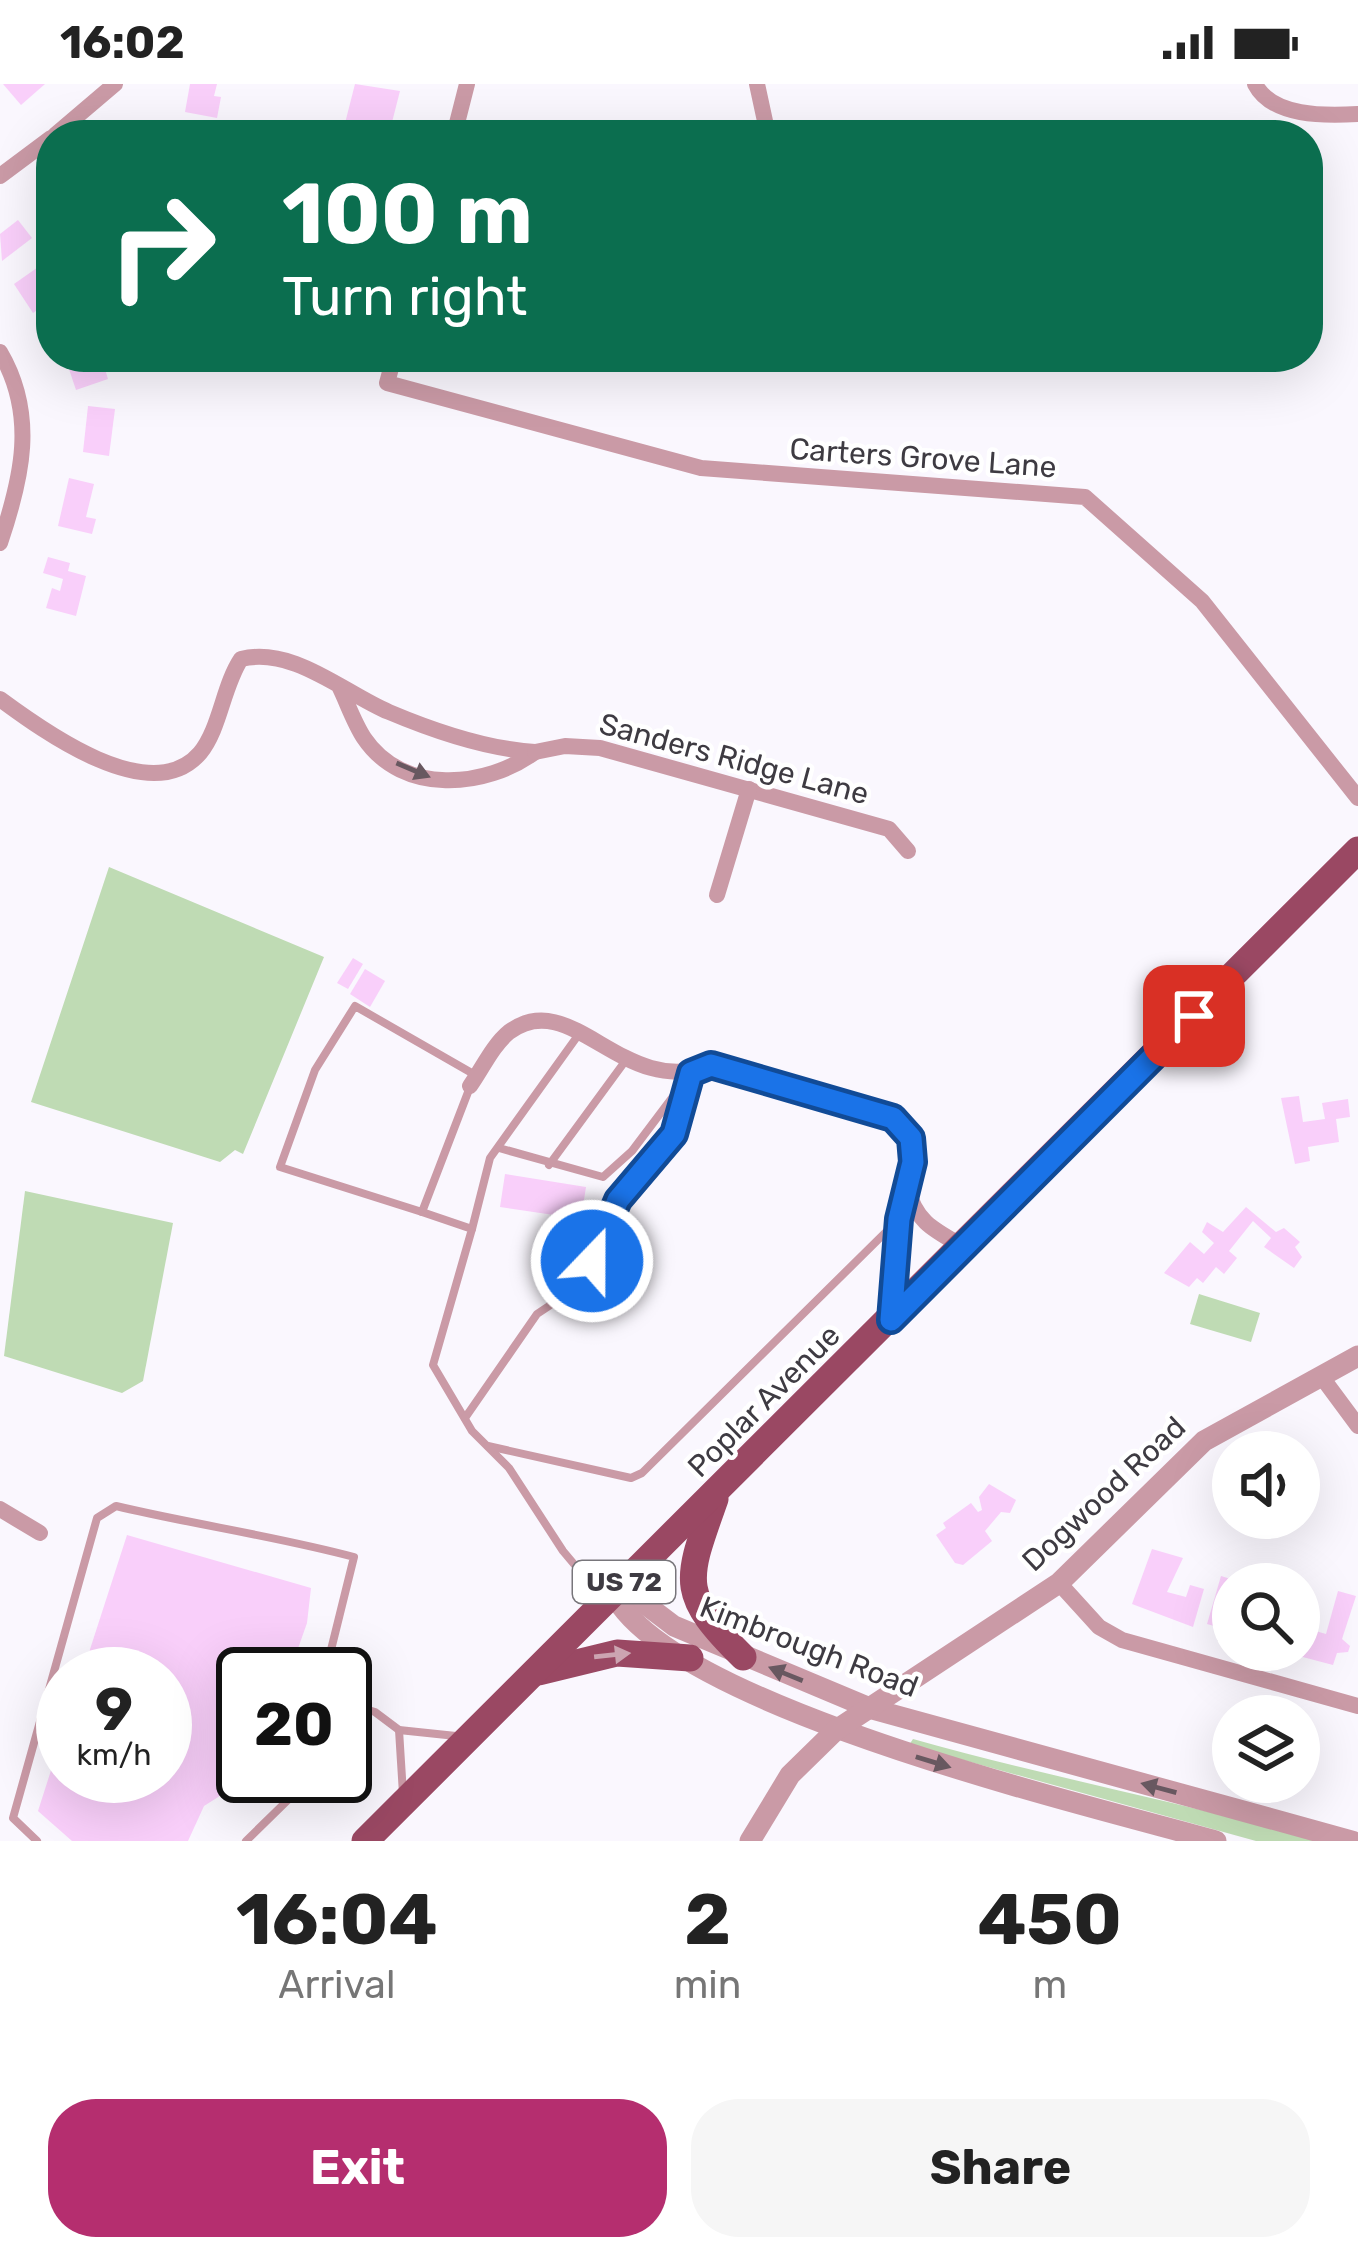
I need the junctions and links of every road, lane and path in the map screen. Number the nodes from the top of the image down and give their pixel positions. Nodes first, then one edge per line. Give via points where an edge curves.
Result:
1 (115, 84) edge
2 (467, 84) edge
3 (757, 84) edge
4 (1255, 84) edge
5 (1358, 114) edge
6 (72, 120) edge
7 (458, 120) edge
8 (765, 120) edge
9 (36, 149) edge
10 (0, 176) edge
11 (0, 352) edge
12 (390, 372) edge
13 (0, 543) edge
14 (339, 686) junction
15 (0, 700) edge
16 (536, 752) junction
17 (749, 789) junction
18 (1358, 797) edge
19 (1358, 850) edge
20 (908, 851) dead end
21 (717, 895) dead end
22 (580, 1032) junction
23 (627, 1059) junction
24 (691, 1073) junction
25 (474, 1081) junction
26 (499, 1148) junction
27 (549, 1165) junction
28 (908, 1189) junction
29 (422, 1212) junction
30 (899, 1219) junction
31 (472, 1229) junction
32 (964, 1247) junction
33 (891, 1320) junction
34 (1358, 1356) edge
35 (1321, 1376) junction
36 (465, 1418) junction
37 (1358, 1426) edge
38 (488, 1447) junction
39 (716, 1496) junction
40 (0, 1509) edge
41 (40, 1532) dead end
42 (1059, 1583) junction
43 (609, 1597) junction
44 (332, 1647) edge
45 (743, 1657) junction
46 (690, 1658) junction
47 (535, 1674) junction
48 (1358, 1706) edge
49 (872, 1708) junction
50 (372, 1711) edge
51 (399, 1730) junction
52 (836, 1730) junction
53 (470, 1738) junction
54 (404, 1802) junction
55 (285, 1803) edge
56 (37, 1841) edge
57 (246, 1841) edge
58 (365, 1841) edge
59 (750, 1841) edge
60 (1216, 1841) edge
61 (1352, 1841) edge

1 - 6 street
2 - 7 street
3 - 8 street
4 - 5 street via 1284,108
9 - 10 street
11 - 13 street via 16,378 26,442
12 - 18 street, Carters Grove Lane via 387,383 701,468 1085,497 1202,602
14 - 15 street, Sanders Ridge Lane via 306,668 256,655 241,659 200,753 148,771 97,761
14 - 16 street, Sanders Ridge Lane via 422,725
14 -> 16 street, Sanders Ridge Lane via 365,741 433,779 471,782 506,773
16 - 17 street, Sanders Ridge Lane via 600,748
17 - 20 street, Sanders Ridge Lane via 889,829
17 - 21 street
19 - 32 main road, Poplar Avenue / US 72
22 - 23 street
22 - 25 street via 555,1022 522,1025
22 - 26 lane
23 - 24 street via 661,1075
23 - 27 lane
24 - 27 lane via 603,1177
24 - 28 street via 711,1065 893,1118 911,1138
24 - 36 lane via 674,1134 618,1200 580,1280 537,1314
25 - 29 lane
25 - 29 lane via 355,1006 315,1070 280,1167
26 - 27 lane
26 - 31 lane
28 - 30 street
28 - 32 street via 912,1210
29 - 31 lane
30 - 33 street
30 - 38 lane via 642,1473 631,1478
31 - 36 lane via 433,1365
32 - 33 main road, Poplar Avenue / US 72
33 - 39 main road, Poplar Avenue / US 72
34 - 35 street, Dogwood Road
35 - 37 street
35 - 42 street, Dogwood Road via 1204,1441
36 - 38 lane
38 - 43 lane
39 - 43 main road, Poplar Avenue / US 72
39 - 45 main road via 692,1575 694,1602
40 - 41 street
42 - 48 street via 1099,1628 1122,1640
42 - 49 street, Dogwood Road
43 - 45 street, Kimbrough Road via 641,1601 674,1627
43 - 46 street, Kimbrough Road
43 - 47 main road, Poplar Avenue / US 72
44 - 56 lane via 354,1557 116,1506 97,1519 13,1818
49 -> 45 street, Kimbrough Road
47 -> 46 main road via 617,1653
46 - 52 street, Kimbrough Road
47 - 53 main road, Poplar Avenue / US 72
49 - 52 street, Dogwood Road
61 -> 49 street, Kimbrough Road
50 - 51 lane
51 - 53 lane
51 - 54 lane
52 - 59 street, Dogwood Road via 790,1775
52 -> 60 street, Kimbrough Road
53 - 54 main road, Poplar Avenue / US 72
54 - 58 main road, Poplar Avenue / US 72
55 - 57 lane

